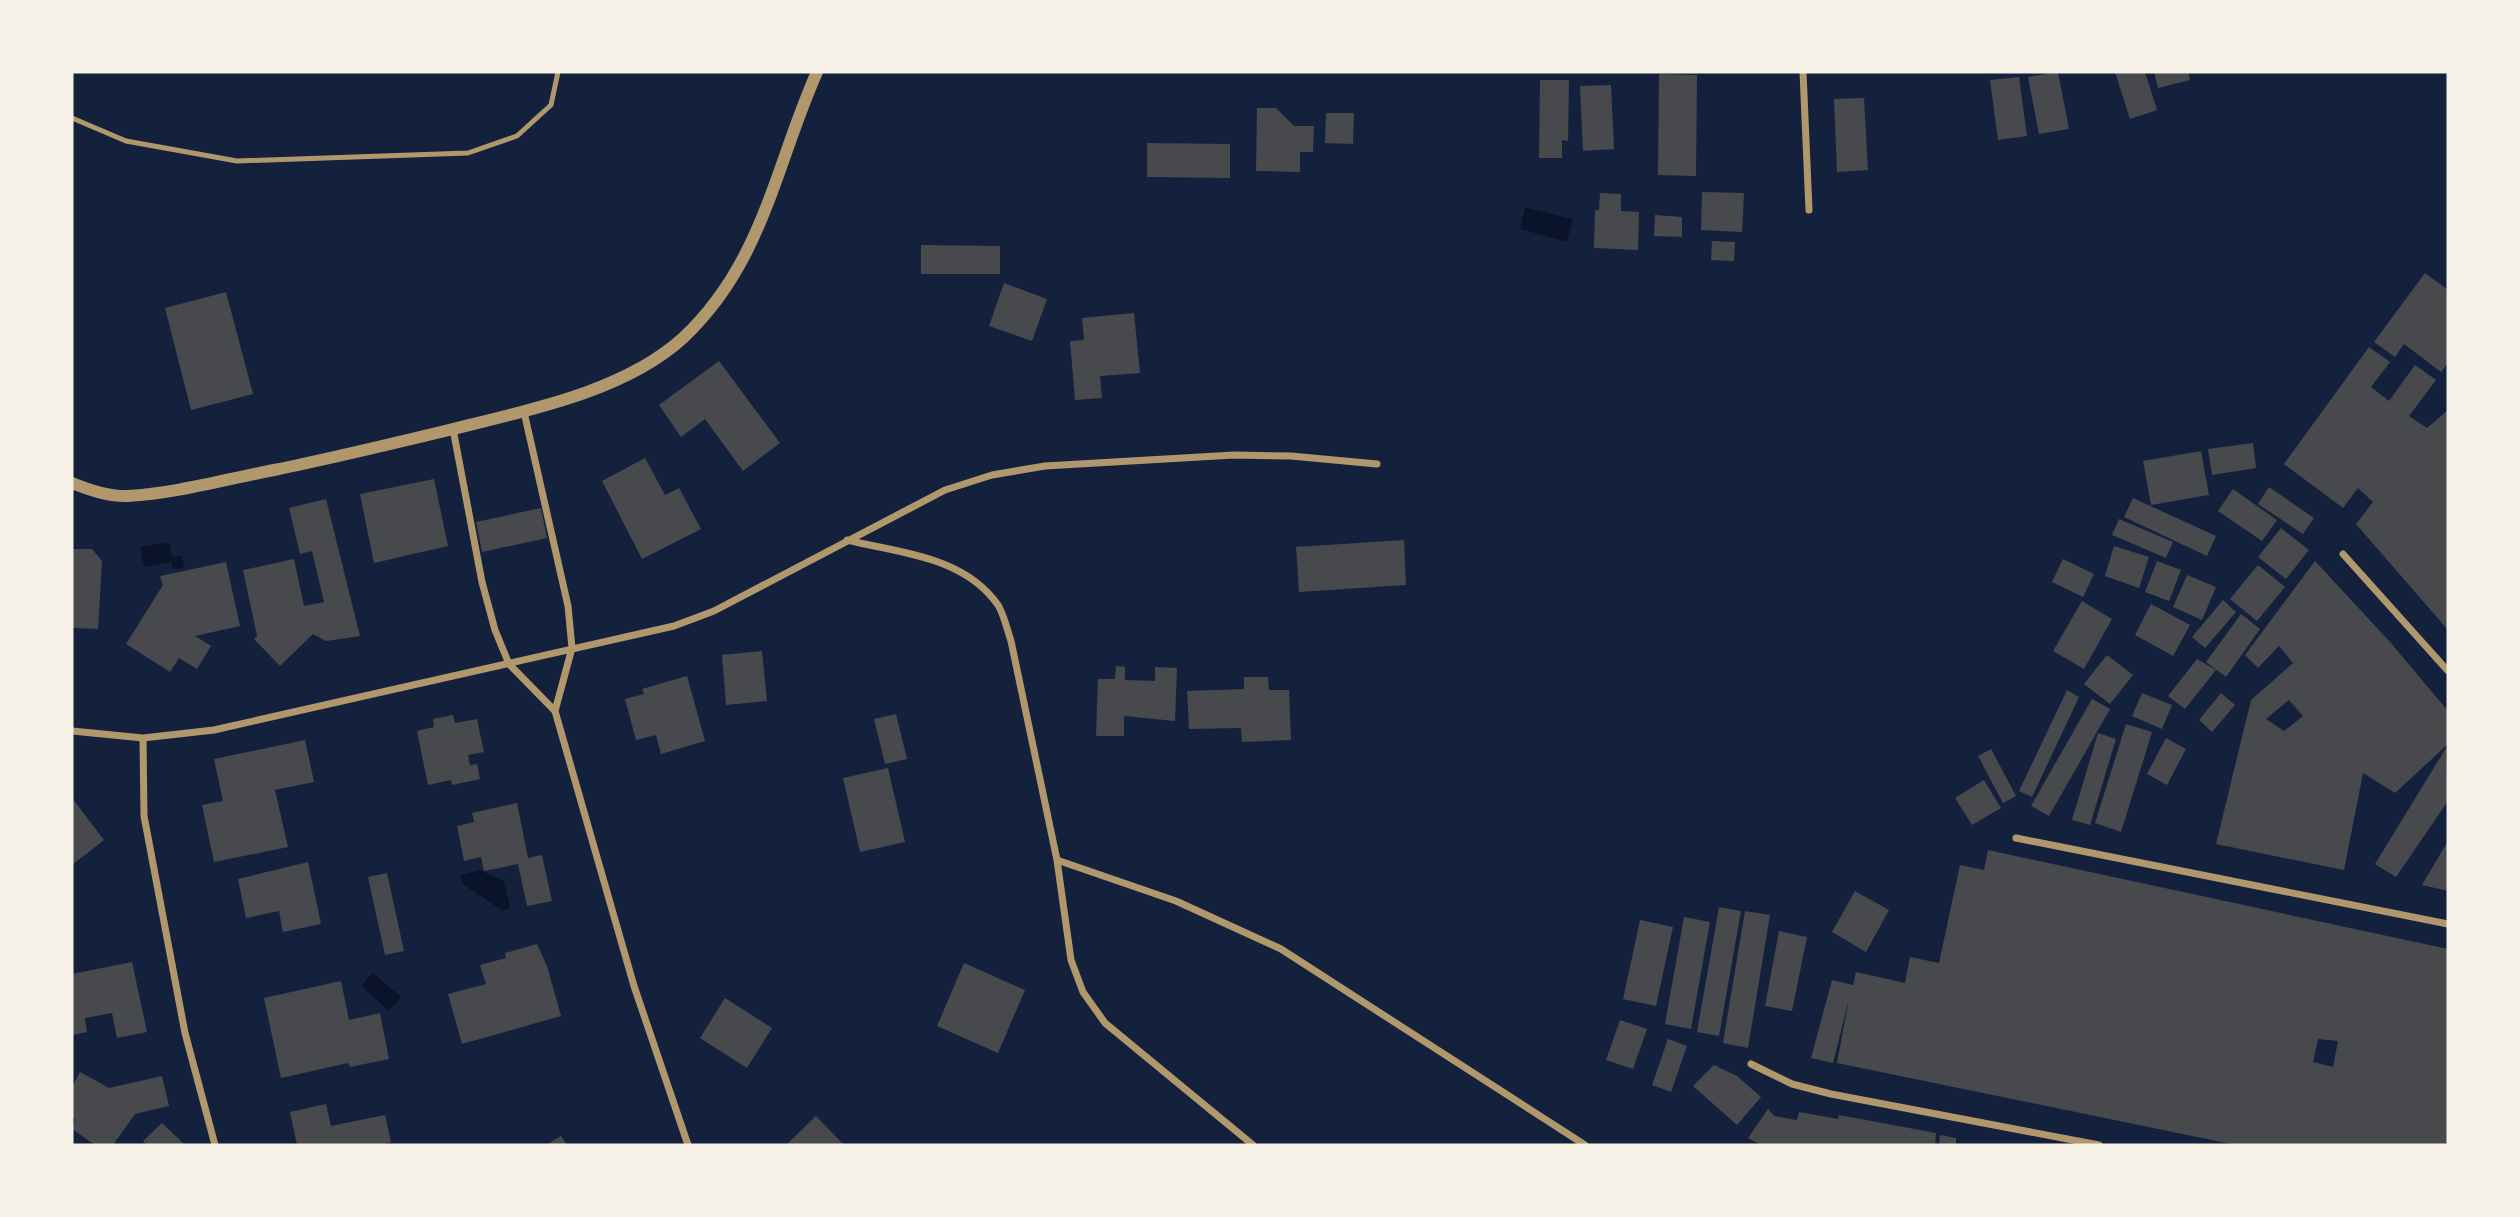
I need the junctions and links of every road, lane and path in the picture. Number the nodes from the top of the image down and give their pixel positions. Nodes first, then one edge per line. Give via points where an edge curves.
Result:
1 (558, 72) edge
2 (817, 72) edge
3 (1803, 72) edge
4 (72, 118) edge
5 (1810, 210) dead end
6 (524, 412) junction
7 (453, 429) junction
8 (1377, 464) dead end
9 (72, 483) edge
10 (846, 540) junction
11 (2343, 554) dead end
12 (572, 648) junction
13 (509, 664) junction
14 (2448, 671) edge
15 (555, 711) junction
16 (72, 731) edge
17 (143, 738) junction
18 (2016, 838) dead end
19 (1057, 860) junction
20 (2448, 923) edge
21 (1751, 1064) dead end
22 (215, 1145) edge
23 (688, 1145) edge
24 (1253, 1145) edge
25 (1585, 1145) edge
26 (2099, 1145) edge

1 - 4 lane via 551,105 517,136 468,153 237,161 126,141
2 - 6 street via 755,238 732,282 682,338 632,374
3 - 5 street
6 - 7 street
6 - 12 street via 560,560
7 - 9 street via 171,490 106,495
7 - 13 street via 482,582
8 - 10 street via 1234,455 1045,466 992,475 945,490
10 - 12 street via 714,611 674,626
10 - 19 street via 948,564 975,578 999,607 1011,641
11 - 14 street
12 - 13 street
12 - 15 street
13 - 15 street
13 - 17 street via 214,730
15 - 23 street via 634,986
16 - 17 street
17 - 22 street via 144,816 186,1033
18 - 20 street
19 - 24 street via 1071,961 1083,992 1105,1023
19 - 25 street via 1176,901 1282,949
21 - 26 street via 1792,1084 1831,1094

